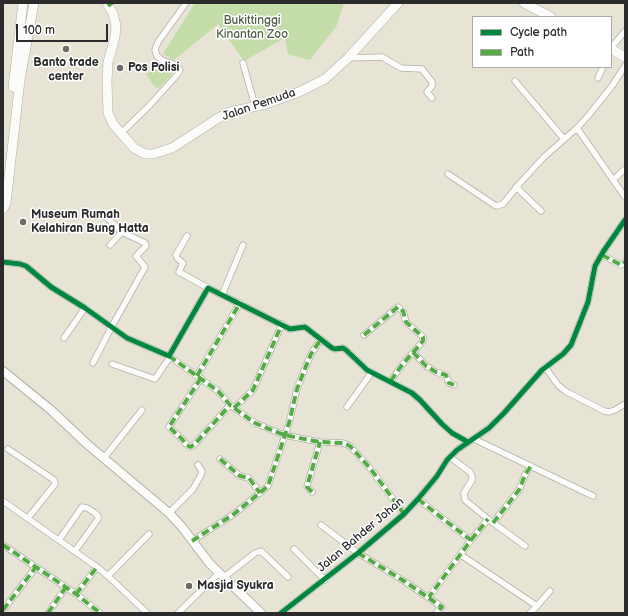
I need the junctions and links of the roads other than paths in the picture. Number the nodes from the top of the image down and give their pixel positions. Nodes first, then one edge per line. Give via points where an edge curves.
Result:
1 (23, 3) edge
2 (34, 3) edge
3 (186, 3) edge
4 (398, 3) edge
5 (524, 3) edge
6 (109, 4) edge
7 (549, 16) edge
8 (625, 31) edge
9 (612, 47) edge
10 (612, 49) edge
11 (625, 56) edge
12 (348, 58) junction
13 (243, 63) dead end
14 (625, 66) edge
15 (603, 68) edge
16 (598, 78) dead end
17 (515, 80) dead end
18 (432, 98) dead end
19 (255, 106) junction
20 (577, 128) junction
21 (120, 134) junction
22 (564, 138) junction
23 (625, 169) edge
24 (448, 174) dead end
25 (3, 178) edge
26 (613, 180) junction
27 (516, 187) junction
28 (625, 197) edge
29 (3, 209) edge
30 (541, 211) dead end
31 (106, 217) dead end
32 (625, 220) edge
33 (122, 232) junction
34 (187, 236) dead end
35 (110, 245) dead end
36 (243, 245) dead end
37 (602, 255) junction
38 (3, 262) edge
39 (625, 262) edge
40 (208, 288) junction
41 (222, 295) junction
42 (240, 303) junction
43 (85, 308) junction
44 (282, 324) junction
45 (111, 328) junction
46 (364, 335) dead end
47 (64, 338) dead end
48 (321, 339) junction
49 (413, 352) junction
50 (169, 356) junction
51 (93, 363) dead end
52 (112, 364) dead end
53 (545, 367) junction
54 (3, 371) edge
55 (372, 372) junction
56 (199, 377) junction
57 (392, 380) junction
58 (454, 386) dead end
59 (625, 404) edge
60 (232, 407) junction
61 (347, 408) dead end
62 (142, 410) dead end
63 (284, 435) junction
64 (474, 439) junction
65 (320, 442) junction
66 (468, 442) junction
67 (8, 449) dead end
68 (450, 457) junction
69 (104, 458) junction
70 (220, 459) dead end
71 (198, 465) dead end
72 (531, 466) junction
73 (312, 492) dead end
74 (260, 493) junction
75 (594, 496) dead end
76 (418, 499) junction
77 (3, 501) edge
78 (170, 513) junction
79 (404, 514) junction
80 (28, 518) junction
81 (488, 519) junction
82 (493, 523) junction
83 (320, 525) dead end
84 (149, 534) dead end
85 (59, 540) junction
86 (471, 540) junction
87 (192, 541) junction
88 (3, 545) edge
89 (525, 546) dead end
90 (294, 549) dead end
91 (75, 551) junction
92 (358, 553) junction
93 (461, 555) junction
94 (36, 567) junction
95 (97, 567) junction
96 (108, 576) junction
97 (221, 576) junction
98 (288, 577) dead end
99 (325, 580) junction
100 (66, 587) junction
101 (550, 591) dead end
102 (76, 594) junction
103 (429, 597) junction
104 (537, 606) junction
105 (3, 610) edge
106 (48, 613) edge
107 (100, 613) edge
108 (147, 613) edge
109 (178, 613) edge
110 (261, 613) edge
111 (281, 613) edge
112 (436, 613) edge
113 (530, 613) edge

1 - 25 main road
2 - 29 main road via 20,80 6,203
3 - 21 street via 155,50 162,60 176,65 180,70 178,75
4 - 12 main road, Jalan Pemuda
5 - 7 main road
6 - 21 main road, Jalan Pemuda via 116,26 108,62 108,113
8 - 9 street
10 - 11 main road
12 - 18 street via 382,57 401,68 422,68 432,82 427,92
12 - 19 main road, Jalan Pemuda via 325,79 308,88
13 - 19 street
14 - 20 street
15 - 16 street
17 - 22 street
19 - 21 main road, Jalan Pemuda via 230,112 172,148 153,154 145,154 134,148
20 - 22 street
20 - 26 street
22 - 27 street
23 - 26 street
24 - 27 street via 496,206 503,204
26 - 28 street
27 - 30 street
31 - 33 street
32 - 37 street, Jalan Bahder Johan
33 - 35 street
33 - 45 street via 145,243 146,246 136,256 145,267
34 - 40 street via 176,255 183,263 179,272
36 - 41 street
37 - 39 street via 621,266
37 - 53 street, Jalan Bahder Johan via 594,271 588,302 571,345
38 - 43 street via 26,266
40 - 41 street
40 - 50 street
41 - 42 street
42 - 44 street
42 - 56 street
43 - 45 street
43 - 47 street
44 - 48 street via 290,328 305,327
44 - 60 street via 253,390
45 - 50 street via 130,340
45 - 51 street
46 - 49 street via 398,307 403,310 406,322 423,337
48 - 55 street via 335,349 343,348 348,351
48 - 63 street via 304,371
49 - 57 street
49 - 58 street via 426,366 446,375 449,383
50 - 52 street via 155,379
50 - 56 street
53 - 59 street via 565,391 604,411 609,412
53 - 64 street, Jalan Bahder Johan via 504,413
54 - 69 street via 52,410
55 - 57 street
55 - 61 street
56 - 60 street via 218,391
56 - 60 street via 169,427 186,444 190,447 194,445
57 - 66 street via 420,400 452,433
60 - 63 street via 255,423
62 - 69 street
63 - 65 street
63 - 74 street via 270,482
64 - 66 street, Jalan Bahder Johan
64 - 72 street
65 - 73 street via 308,484
65 - 79 street via 343,443 350,446 373,471
66 - 68 street, Jalan Bahder Johan
67 - 80 street via 54,480 55,484
68 - 76 street, Jalan Bahder Johan
68 - 81 street via 472,476 464,493 465,500
69 - 78 street
70 - 74 street via 240,476 249,478
71 - 78 street via 202,471 193,489
72 - 75 street
72 - 82 street via 519,490
74 - 87 street via 234,514
76 - 79 street, Jalan Bahder Johan
76 - 86 street
77 - 80 street
78 - 87 street
79 - 92 street, Jalan Bahder Johan
80 - 85 street
81 - 82 street
81 - 86 street
82 - 89 street
83 - 92 street
84 - 96 street
85 - 91 street
85 - 91 street via 82,508 95,512 98,519
86 - 93 street
87 - 97 street
88 - 94 street
90 - 99 street
91 - 95 street
92 - 99 street, Jalan Bahder Johan
92 - 103 street
93 - 103 street
93 - 104 street
94 - 100 street
94 - 105 street
95 - 96 street
95 - 102 street
96 - 108 street
97 - 98 street via 261,551
97 - 109 street
97 - 110 street
99 - 111 street, Jalan Bahder Johan
100 - 102 street
100 - 106 street
101 - 104 street
102 - 107 street
103 - 112 street via 442,607
104 - 113 street

